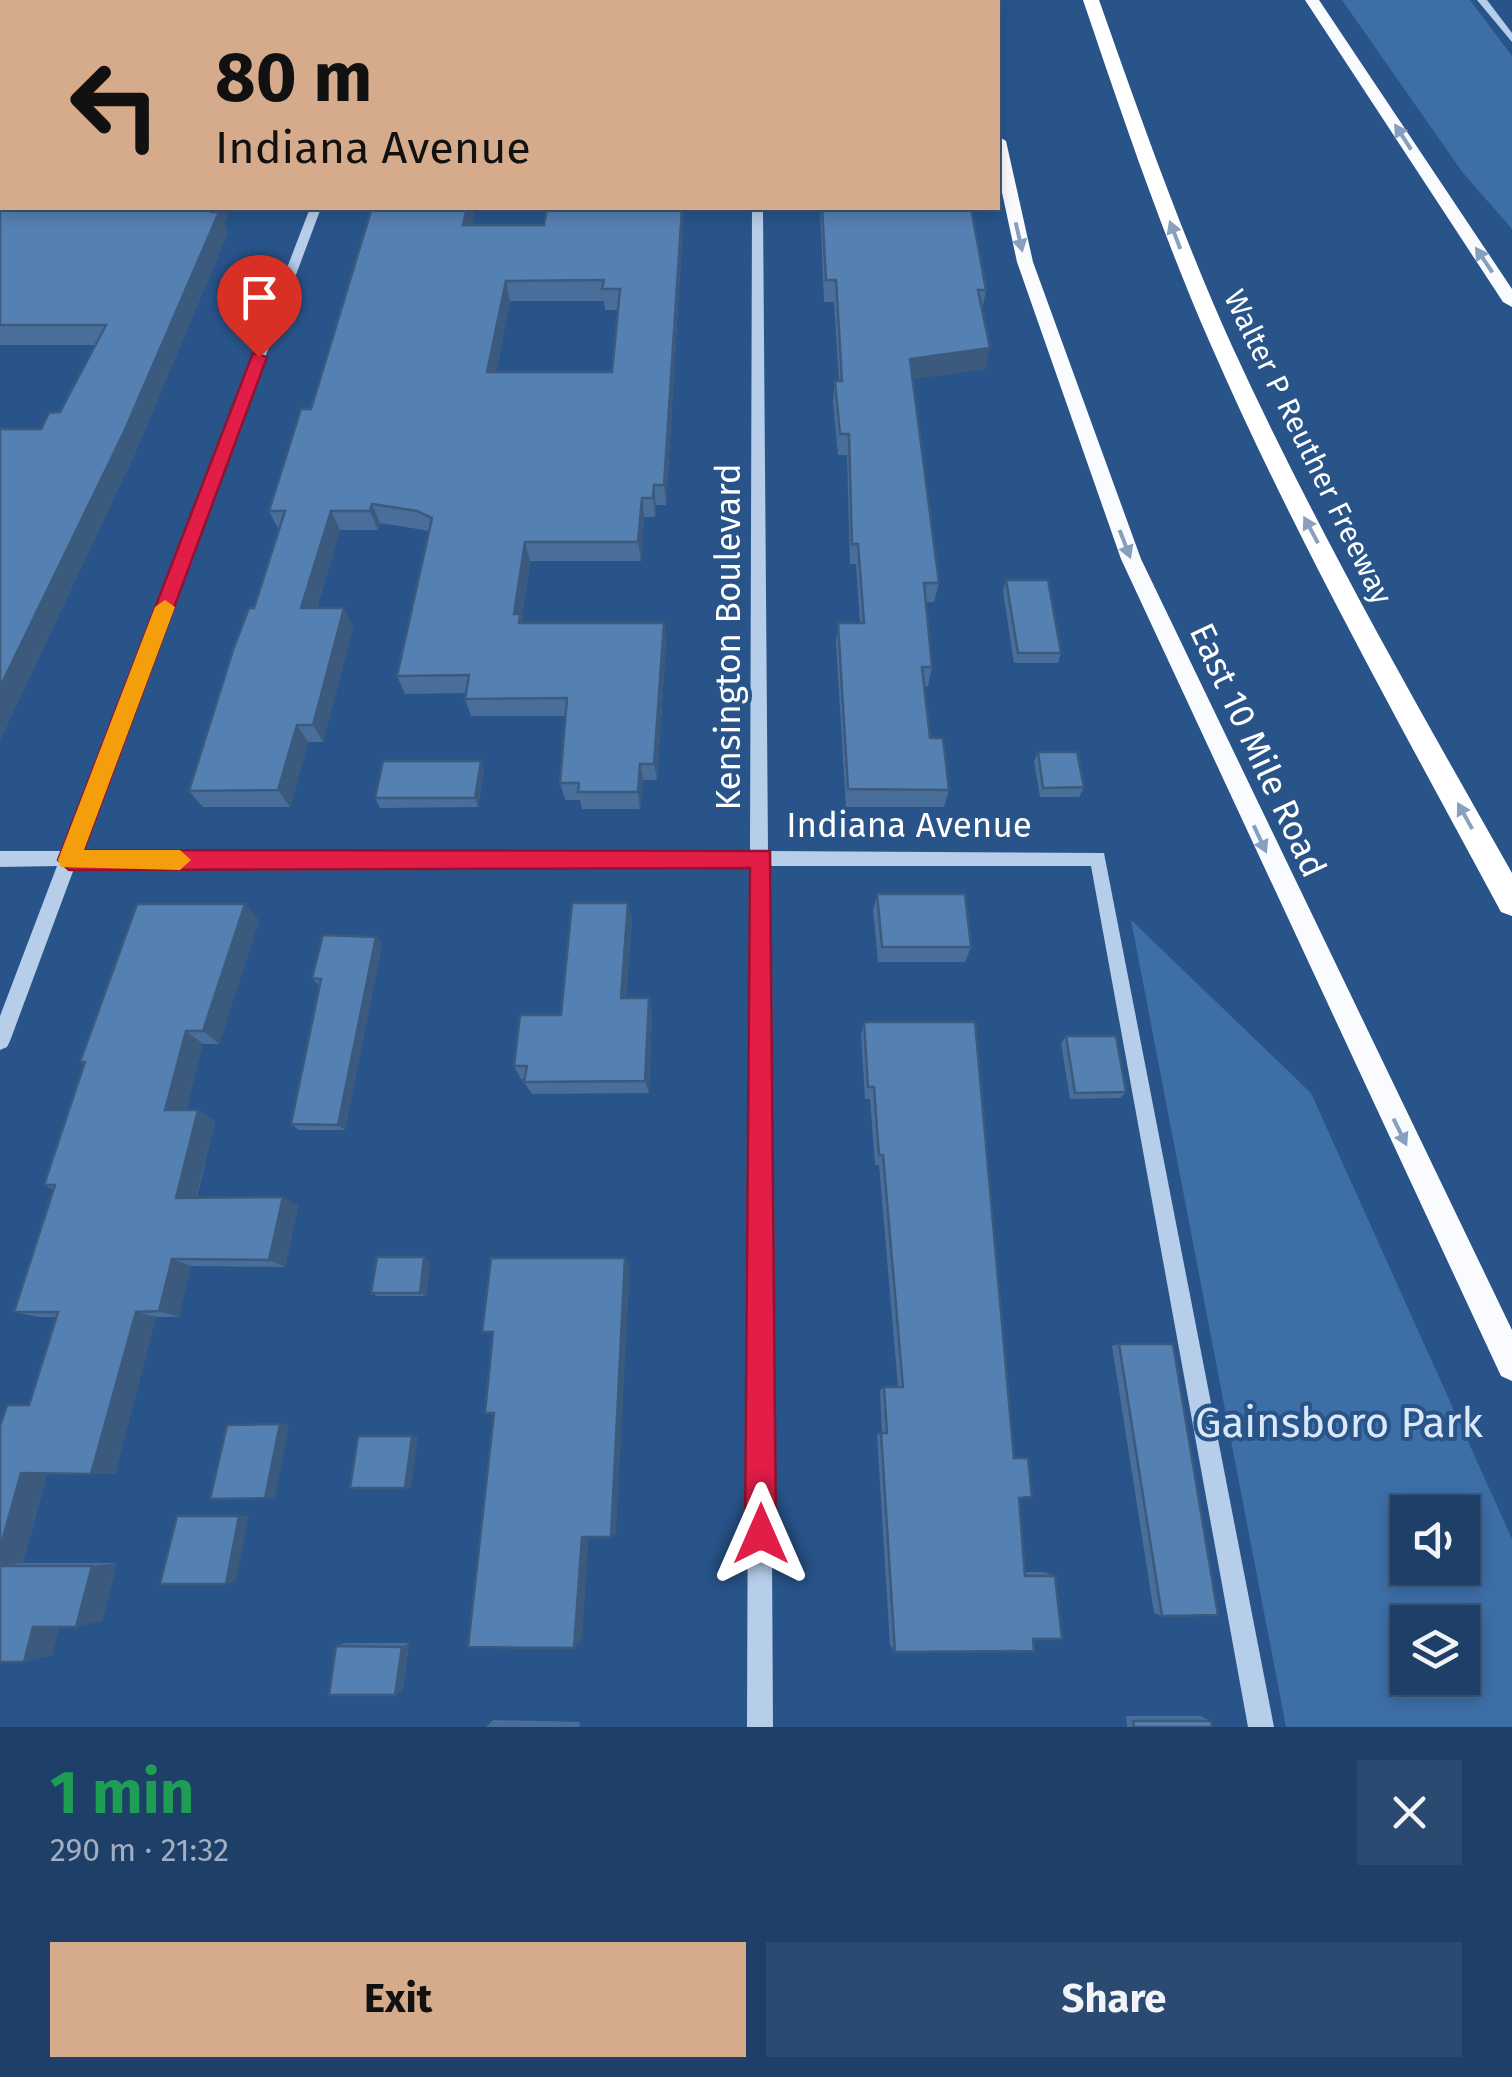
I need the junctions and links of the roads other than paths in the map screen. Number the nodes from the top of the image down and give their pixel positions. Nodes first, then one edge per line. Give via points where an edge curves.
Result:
1 (1091, 0) edge
2 (1312, 0) edge
3 (1482, 0) edge
4 (1512, 39) edge
5 (1000, 151) edge
6 (315, 210) edge
7 (758, 210) edge
8 (1512, 302) edge
9 (762, 858) junction
10 (0, 859) edge
11 (69, 860) junction
12 (1512, 902) edge
13 (0, 1041) edge
14 (1512, 1366) edge
15 (760, 1727) edge
16 (1260, 1727) edge

12 -> 1 highway, Walter P Reuther Freeway via 1312,532 1229,360 1158,190
8 -> 2 main road
3 - 4 street
5 -> 14 main road, East 10 Mile Road via 1025,262 1131,559
6 - 11 street
7 - 9 street, Kensington Boulevard
9 - 11 street, Indiana Avenue
9 - 15 street, Kensington Boulevard
9 - 16 street, Indiana Avenue via 1098,858
10 - 11 street, Indiana Avenue
11 - 13 street

